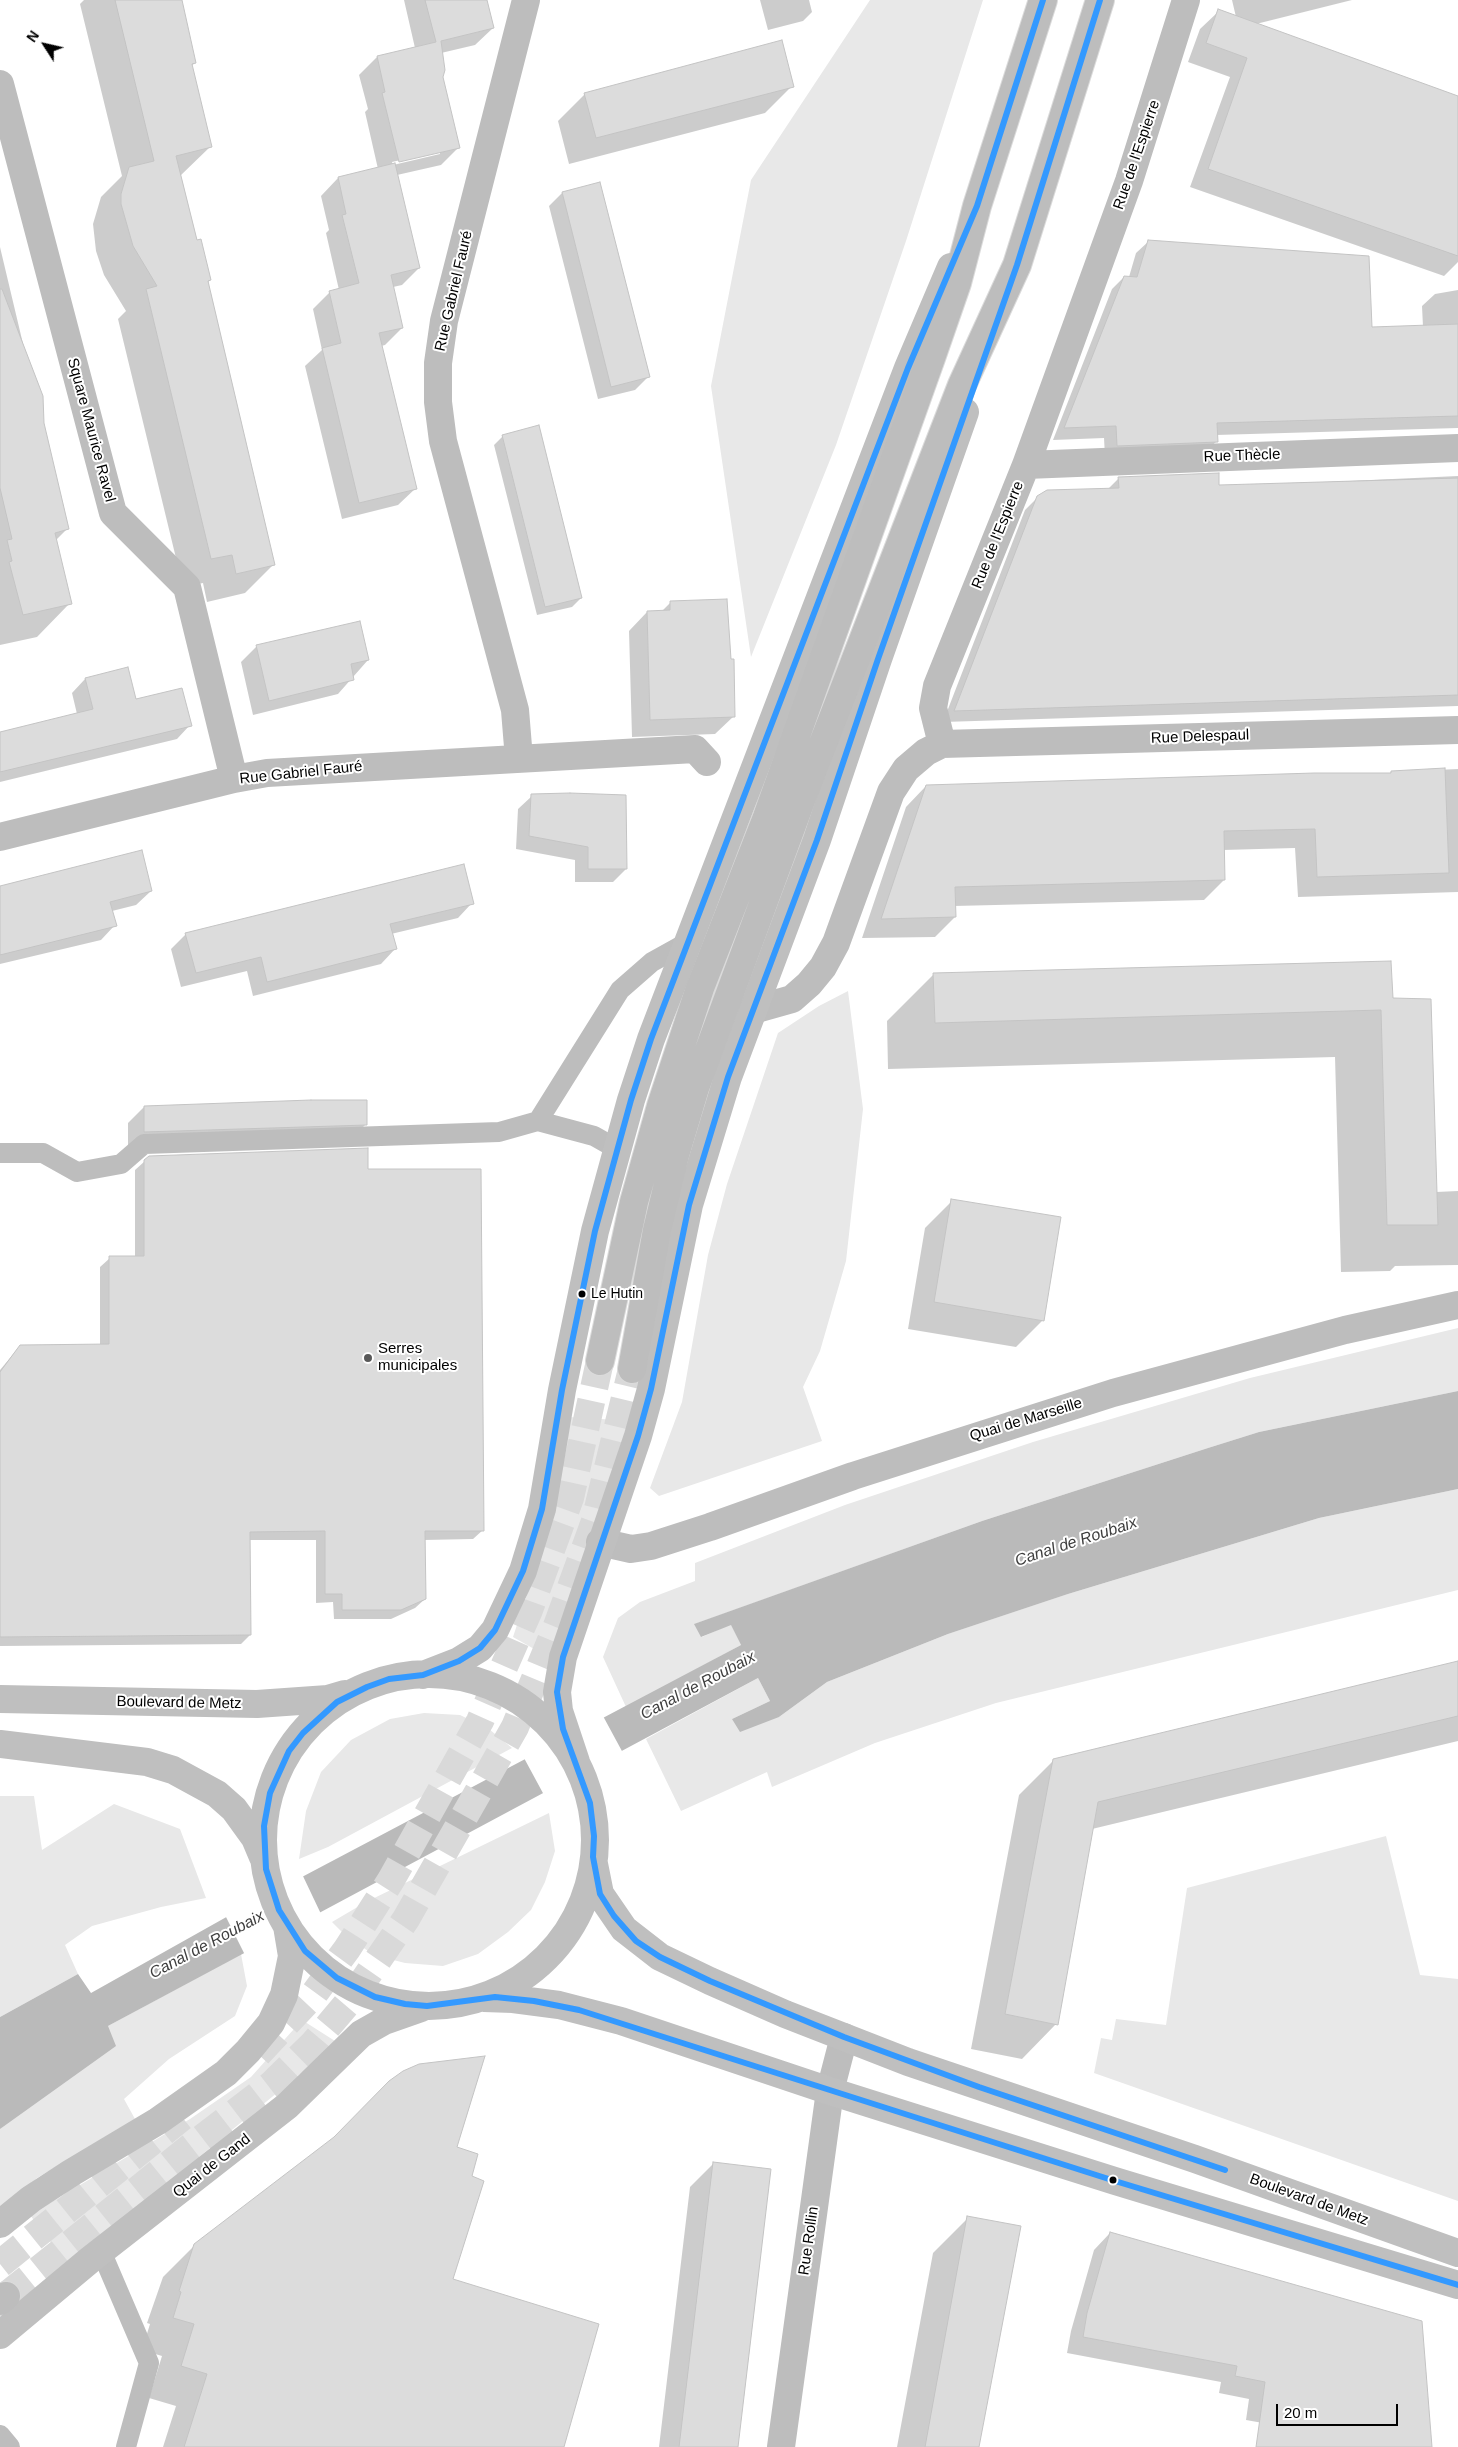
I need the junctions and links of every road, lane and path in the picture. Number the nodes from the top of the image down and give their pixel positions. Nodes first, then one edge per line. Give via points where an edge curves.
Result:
1 (526, 0) edge
2 (1043, 0) edge
3 (1100, 0) edge
4 (1186, 0) edge
5 (0, 84) edge
6 (977, 206) junction
7 (1017, 265) junction
8 (1458, 448) edge
9 (1026, 465) junction
10 (1458, 730) edge
11 (942, 744) junction
12 (519, 758) junction
13 (707, 762) dead end
14 (234, 779) junction
15 (0, 837) edge
16 (688, 942) junction
17 (753, 1010) junction
18 (538, 1121) junction
19 (617, 1149) junction
20 (0, 1153) edge
21 (1458, 1305) edge
22 (600, 1361) tunnel mouth
23 (632, 1369) tunnel mouth
24 (600, 1542) junction
25 (423, 1675) junction
26 (357, 1692) junction
27 (0, 1698) edge
28 (551, 1715) junction
29 (0, 1744) edge
30 (593, 1858) junction
31 (266, 1865) junction
32 (299, 1953) junction
33 (475, 1999) junction
34 (427, 2006) junction
35 (844, 2037) junction
36 (830, 2091) junction
37 (0, 2224) edge
38 (101, 2251) junction
39 (1458, 2253) edge
40 (1458, 2285) edge
41 (0, 2335) edge
42 (0, 2434) edge
43 (10, 2447) edge
44 (126, 2447) edge
45 (781, 2447) edge

1 - 12 street, Rue Gabriel Fauré via 444,321 438,363 438,402 444,441 515,710
2 - 6 street
3 - 7 street
4 - 9 street, Rue de l'Espierre via 1128,181
5 - 14 street, Square Maurice Ravel via 113,513 187,587
6 - 16 main road via 908,368
6 - 22 street via 957,283 931,358 767,817 700,988 667,1088 634,1202
7 - 17 main road via 817,840
7 - 23 street via 962,385 707,1054 675,1155 657,1230
8 - 9 street, Rue Thècle
9 - 11 street, Rue de l'Espierre via 937,686 933,708
10 - 11 street, Rue Delespaul
11 - 17 street via 926,752 906,769 891,792 836,944 823,967 792,999
12 - 13 street, Rue Gabriel Fauré via 695,749
12 - 14 street, Rue Gabriel Fauré via 308,769
14 - 15 street, Rue Gabriel Fauré
16 - 18 lane via 652,962 620,990
16 - 19 main road via 651,1039
17 - 24 main road via 728,1077 689,1205 652,1389
18 - 19 lane via 594,1136
18 - 20 lane via 499,1132 144,1144 121,1164 77,1172 43,1153
19 - 25 main road via 576,1318 542,1509 523,1571 495,1630 480,1648
21 - 24 street, Quai de Marseille via 1309,1339 1113,1393 862,1473 651,1546 631,1549
24 - 28 main road via 563,1657
25 - 26 main road via 389,1679
25 - 28 main road via 455,1676 487,1685
26 - 27 main road, Boulevard de Metz via 328,1699 257,1704
26 - 31 main road via 337,1702 303,1733 289,1751 268,1804 264,1826
28 - 30 main road via 576,1762 590,1803
29 - 31 main road via 147,1762 173,1770 217,1794 234,1809 255,1838
30 - 33 main road via 582,1903 553,1950 517,1980
30 - 35 main road, Boulevard de Metz via 596,1881 606,1906 636,1940 660,1957 710,1981
31 - 32 main road via 275,1902
32 - 34 main road via 355,1989 385,2000
32 - 37 main road via 271,2023 248,2052 226,2072 151,2125 31,2200
33 - 34 main road
33 - 36 main road via 495,1997 580,2010
34 - 38 main road, Quai de Gand via 384,2020 361,2034 287,2106
35 - 36 street, Rue Rollin
35 - 39 main road, Boulevard de Metz
36 - 40 main road
36 - 45 street, Rue Rollin
38 - 41 main road, Quai de Gand
38 - 44 lane via 149,2363
42 - 43 lane

